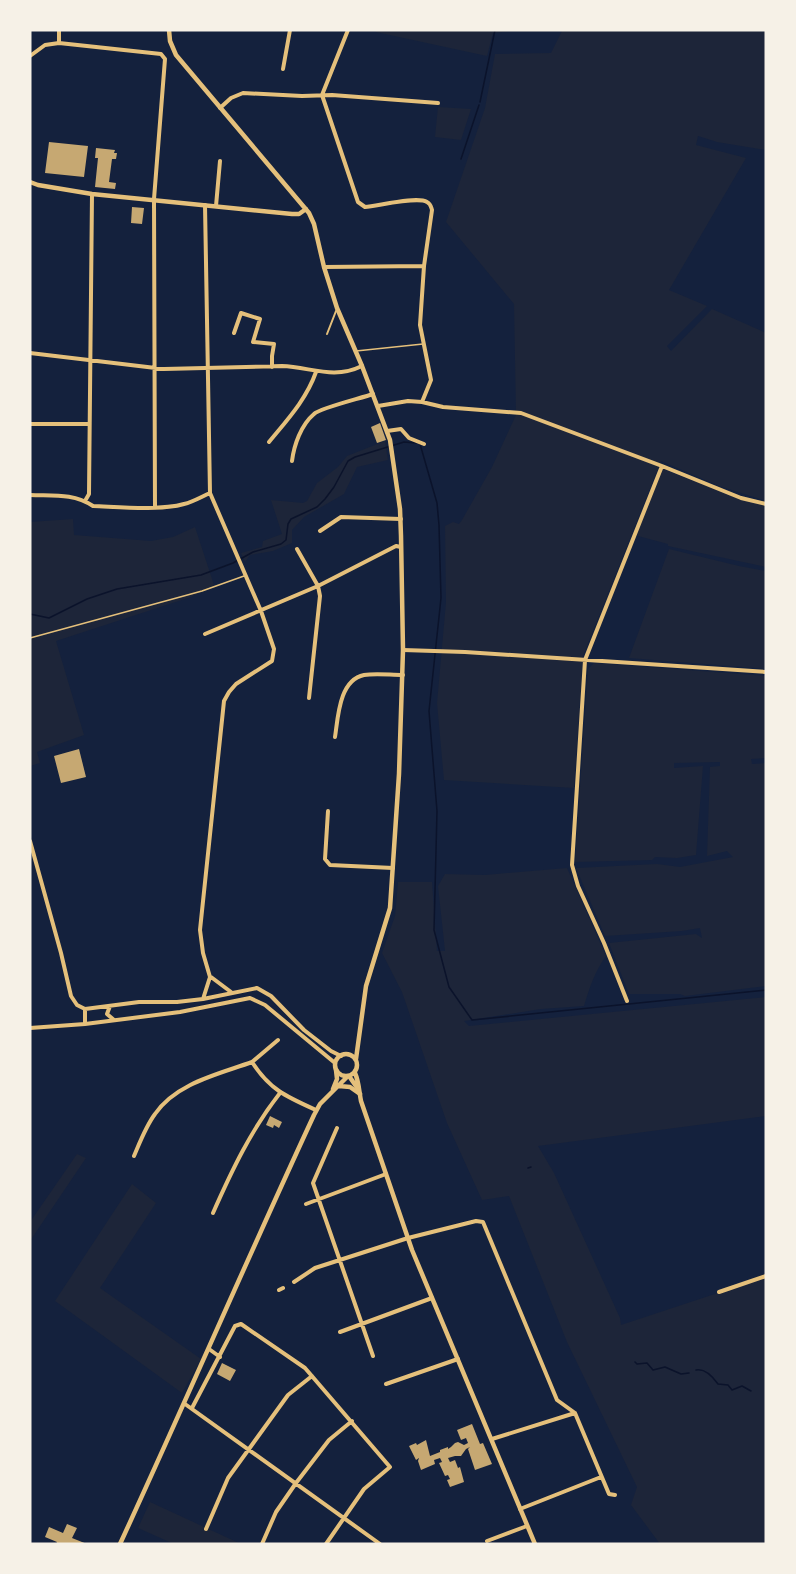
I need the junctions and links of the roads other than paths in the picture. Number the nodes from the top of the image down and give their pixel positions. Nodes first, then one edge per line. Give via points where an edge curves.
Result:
1 (60, 30) edge
2 (169, 30) edge
3 (290, 30) edge
4 (348, 30) edge
5 (59, 43) junction
6 (30, 56) edge
7 (283, 69) dead end
8 (322, 95) junction
9 (438, 103) dead end
10 (220, 108) junction
11 (220, 161) dead end
12 (31, 185) edge
13 (92, 194) junction
14 (154, 200) junction
15 (205, 205) junction
16 (216, 206) junction
17 (306, 209) junction
18 (324, 267) junction
19 (424, 267) junction
20 (337, 308) junction
21 (234, 333) dead end
22 (327, 334) dead end
23 (424, 344) junction
24 (355, 351) junction
25 (30, 353) edge
26 (91, 360) junction
27 (362, 366) junction
28 (272, 367) junction
29 (154, 368) junction
30 (209, 368) junction
31 (316, 372) junction
32 (374, 394) junction
33 (422, 402) junction
34 (378, 406) junction
35 (30, 424) edge
36 (90, 424) junction
37 (387, 431) junction
38 (268, 442) dead end
39 (424, 444) dead end
40 (292, 461) dead end
41 (662, 466) junction
42 (210, 493) junction
43 (30, 495) edge
44 (85, 501) junction
45 (766, 504) edge
46 (155, 507) junction
47 (401, 519) junction
48 (320, 531) dead end
49 (401, 546) junction
50 (297, 549) dead end
51 (245, 576) junction
52 (318, 586) junction
53 (261, 611) junction
54 (205, 634) dead end
55 (30, 638) edge
56 (403, 650) junction
57 (585, 660) junction
58 (766, 672) edge
59 (402, 675) junction
60 (309, 698) dead end
61 (335, 737) dead end
62 (328, 811) dead end
63 (30, 841) edge
64 (394, 868) junction
65 (210, 976) junction
66 (231, 992) junction
67 (270, 995) junction
68 (203, 999) junction
69 (627, 1001) dead end
70 (278, 1003) junction
71 (111, 1005) junction
72 (265, 1005) junction
73 (85, 1010) junction
74 (274, 1013) junction
75 (114, 1020) junction
76 (85, 1024) junction
77 (299, 1025) junction
78 (30, 1028) edge
79 (293, 1028) junction
80 (278, 1040) dead end
81 (358, 1044) junction
82 (348, 1054) junction
83 (340, 1056) junction
84 (356, 1059) junction
85 (252, 1062) junction
86 (335, 1063) junction
87 (336, 1070) junction
88 (355, 1073) junction
89 (348, 1077) junction
90 (336, 1088) junction
91 (359, 1091) junction
92 (280, 1093) junction
93 (316, 1110) junction
94 (337, 1128) dead end
95 (134, 1156) dead end
96 (386, 1174) junction
97 (319, 1198) junction
98 (306, 1204) dead end
99 (213, 1213) dead end
100 (408, 1238) junction
101 (340, 1261) junction
102 (766, 1276) edge
103 (294, 1282) dead end
104 (719, 1292) dead end
105 (433, 1298) junction
106 (362, 1324) junction
107 (340, 1332) dead end
108 (209, 1349) junction
109 (373, 1356) dead end
110 (220, 1358) junction
111 (458, 1359) junction
112 (312, 1376) junction
113 (386, 1384) dead end
114 (185, 1404) junction
115 (192, 1408) junction
116 (575, 1413) junction
117 (352, 1421) junction
118 (492, 1439) junction
119 (249, 1450) junction
120 (601, 1477) junction
121 (296, 1483) junction
122 (615, 1495) dead end
123 (520, 1509) junction
124 (343, 1518) junction
125 (527, 1526) junction
126 (206, 1529) dead end
127 (488, 1541) dead end
128 (120, 1544) edge
129 (262, 1544) edge
130 (326, 1544) edge
131 (380, 1544) edge
132 (535, 1544) edge

1 - 5 street
2 - 10 main road via 176,55
3 - 7 street
4 - 8 street
5 - 6 street via 45,45
5 - 14 street via 161,54 165,59
8 - 9 street
8 - 10 street via 243,93
8 - 19 street via 358,202 365,207 426,201 432,210
10 - 17 main road
11 - 16 street
12 - 13 main road
13 - 14 main road
13 - 26 street
14 - 15 main road
14 - 29 street
15 - 16 main road
15 - 30 street
16 - 17 main road via 296,214
17 - 18 main road via 314,224
18 - 19 street
18 - 20 main road
19 - 23 street via 420,325
20 - 22 street
20 - 24 main road
21 - 28 street via 240,313 260,319 253,342 274,344
23 - 24 lane
23 - 33 street via 431,380
24 - 27 main road
25 - 26 street
26 - 29 street
26 - 36 street
27 - 31 street via 349,371
27 - 32 main road
28 - 30 street
28 - 31 street via 295,366
29 - 30 street
29 - 46 street
30 - 42 street
31 - 38 street via 309,391
32 - 34 main road
32 - 40 street via 315,412 296,442
33 - 34 street
33 - 41 street via 530,416
34 - 37 main road
35 - 36 street
36 - 44 street via 89,494
37 - 39 street via 401,429 409,438
37 - 47 main road
41 - 45 street
41 - 57 street
42 - 46 street via 181,505
42 - 51 street
43 - 44 street
44 - 46 street via 93,506
47 - 48 street via 341,517
47 - 49 main road
49 - 52 street
49 - 56 main road
50 - 52 street
51 - 53 street
51 - 55 lane
52 - 53 street
52 - 60 street
53 - 54 street
53 - 65 street via 274,649 272,661 229,692 220,727 200,930
56 - 57 street
56 - 59 main road
57 - 58 street
57 - 69 street via 572,865
59 - 61 street via 364,675 353,679 340,705
59 - 64 main road
62 - 64 street via 325,859 330,865
63 - 73 street via 71,996
64 - 81 main road via 389,917 366,986
65 - 66 street
65 - 68 street
66 - 67 street via 257,988
66 - 68 street
67 - 70 street
67 - 72 street
68 - 71 street
70 - 74 street
70 - 77 street
71 - 73 street
71 - 75 street via 107,1014
72 - 74 street
72 - 75 street via 244,999
73 - 76 street
74 - 79 street
75 - 76 street
76 - 78 street
77 - 79 street
77 - 83 street
79 - 86 street
80 - 85 street
81 - 82 main road
81 - 84 main road
82 - 83 main road
82 - 84 main road
83 - 86 main road
84 - 88 main road
85 - 92 street
85 - 95 street via 195,1083 166,1100
86 - 87 main road
87 - 89 main road
87 - 90 main road
88 - 89 main road
88 - 91 main road
89 - 90 main road
89 - 91 main road
90 - 91 main road
90 - 93 main road
91 - 96 main road
92 - 93 street
92 - 99 street via 238,1156
93 - 108 main road
94 - 97 street via 313,1183
96 - 97 street
96 - 100 main road
97 - 98 street
97 - 101 street
100 - 101 street
100 - 105 main road
100 - 116 street via 483,1222 557,1400
101 - 103 street via 315,1268
101 - 106 street
102 - 104 street
105 - 106 street
105 - 111 main road
106 - 107 street
106 - 109 street
108 - 110 street
108 - 114 main road
110 - 112 street via 235,1326 242,1324
110 - 115 street
111 - 113 street
111 - 118 main road
112 - 117 street
112 - 119 street via 288,1395
114 - 115 street
114 - 128 main road
115 - 119 street
116 - 118 street
116 - 120 street
117 - 121 street via 329,1440
117 - 124 street via 390,1467 364,1490
118 - 123 main road
119 - 121 street
119 - 126 street via 228,1478
120 - 122 street via 609,1494
120 - 123 street
121 - 124 street
121 - 129 street via 276,1512
123 - 125 main road
124 - 130 street
124 - 131 street
125 - 127 street
125 - 132 main road

